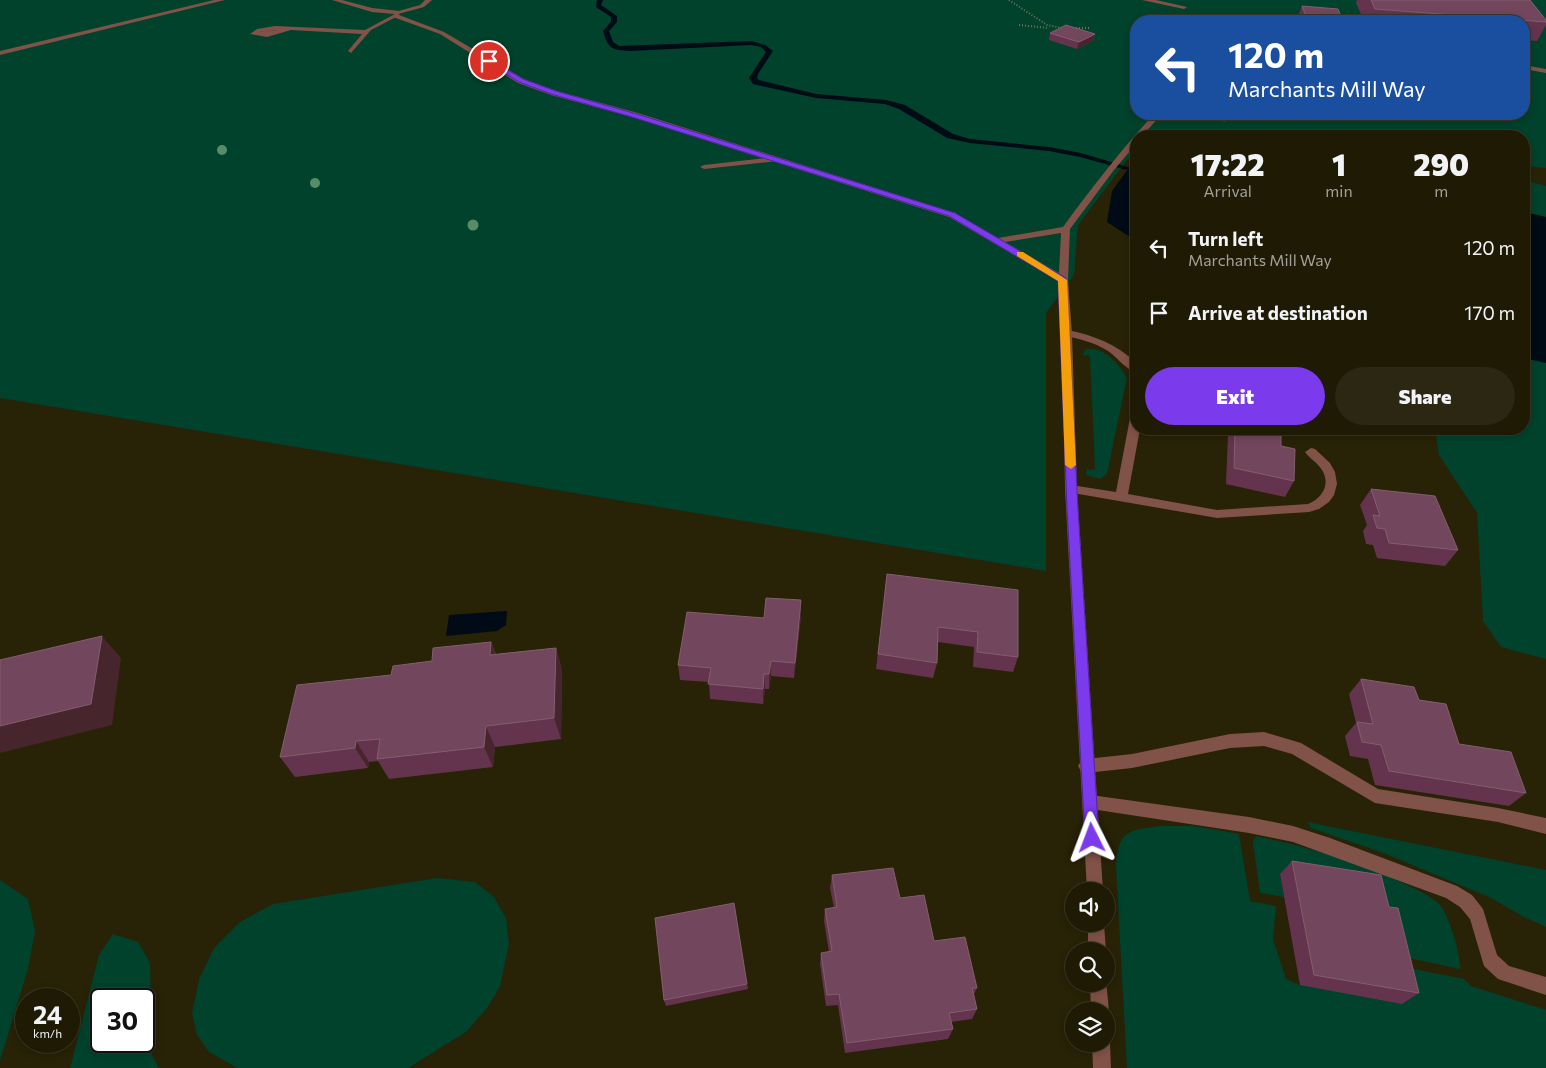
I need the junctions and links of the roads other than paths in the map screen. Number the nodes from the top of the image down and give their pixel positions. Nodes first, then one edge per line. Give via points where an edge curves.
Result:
1 (222, 0) edge
2 (335, 0) edge
3 (429, 0) edge
4 (1145, 0) edge
5 (1184, 7) dead end
6 (396, 14) junction
7 (290, 28) dead end
8 (365, 32) junction
9 (351, 51) dead end
10 (0, 53) edge
11 (1530, 68) edge
12 (1546, 71) edge
13 (1153, 120) edge
14 (1144, 130) edge
15 (1130, 146) edge
16 (775, 160) junction
17 (704, 167) dead end
18 (1066, 230) junction
19 (998, 241) junction
20 (1063, 280) junction
21 (1066, 333) junction
22 (1130, 362) edge
23 (1133, 435) edge
24 (1311, 452) dead end
25 (1072, 490) junction
26 (1121, 498) junction
27 (1086, 766) junction
28 (1090, 802) junction
29 (1546, 826) edge
30 (1094, 882) edge
31 (1546, 986) edge
32 (1101, 1052) edge
33 (1102, 1068) edge

1 - 10 street
2 - 6 street
3 - 6 street via 422,6
4 - 5 street
6 - 8 street
6 - 16 street via 442,33 521,81
7 - 8 street
8 - 9 street
11 - 12 street
13 - 14 street
15 - 18 street
16 - 17 street
16 - 19 street via 952,215
18 - 19 street
18 - 20 street
19 - 20 street
20 - 21 street
21 - 22 street via 1096,339 1123,354
21 - 25 street
23 - 26 street
24 - 26 street via 1330,473 1330,494 1319,506 1223,514
25 - 26 street
25 - 27 street
27 - 28 street
27 - 29 street via 1132,761 1230,741 1264,739 1296,748 1374,796 1498,815
28 - 30 street
28 - 31 street via 1293,834 1451,892 1466,901 1477,915 1490,960 1504,973
32 - 33 street

